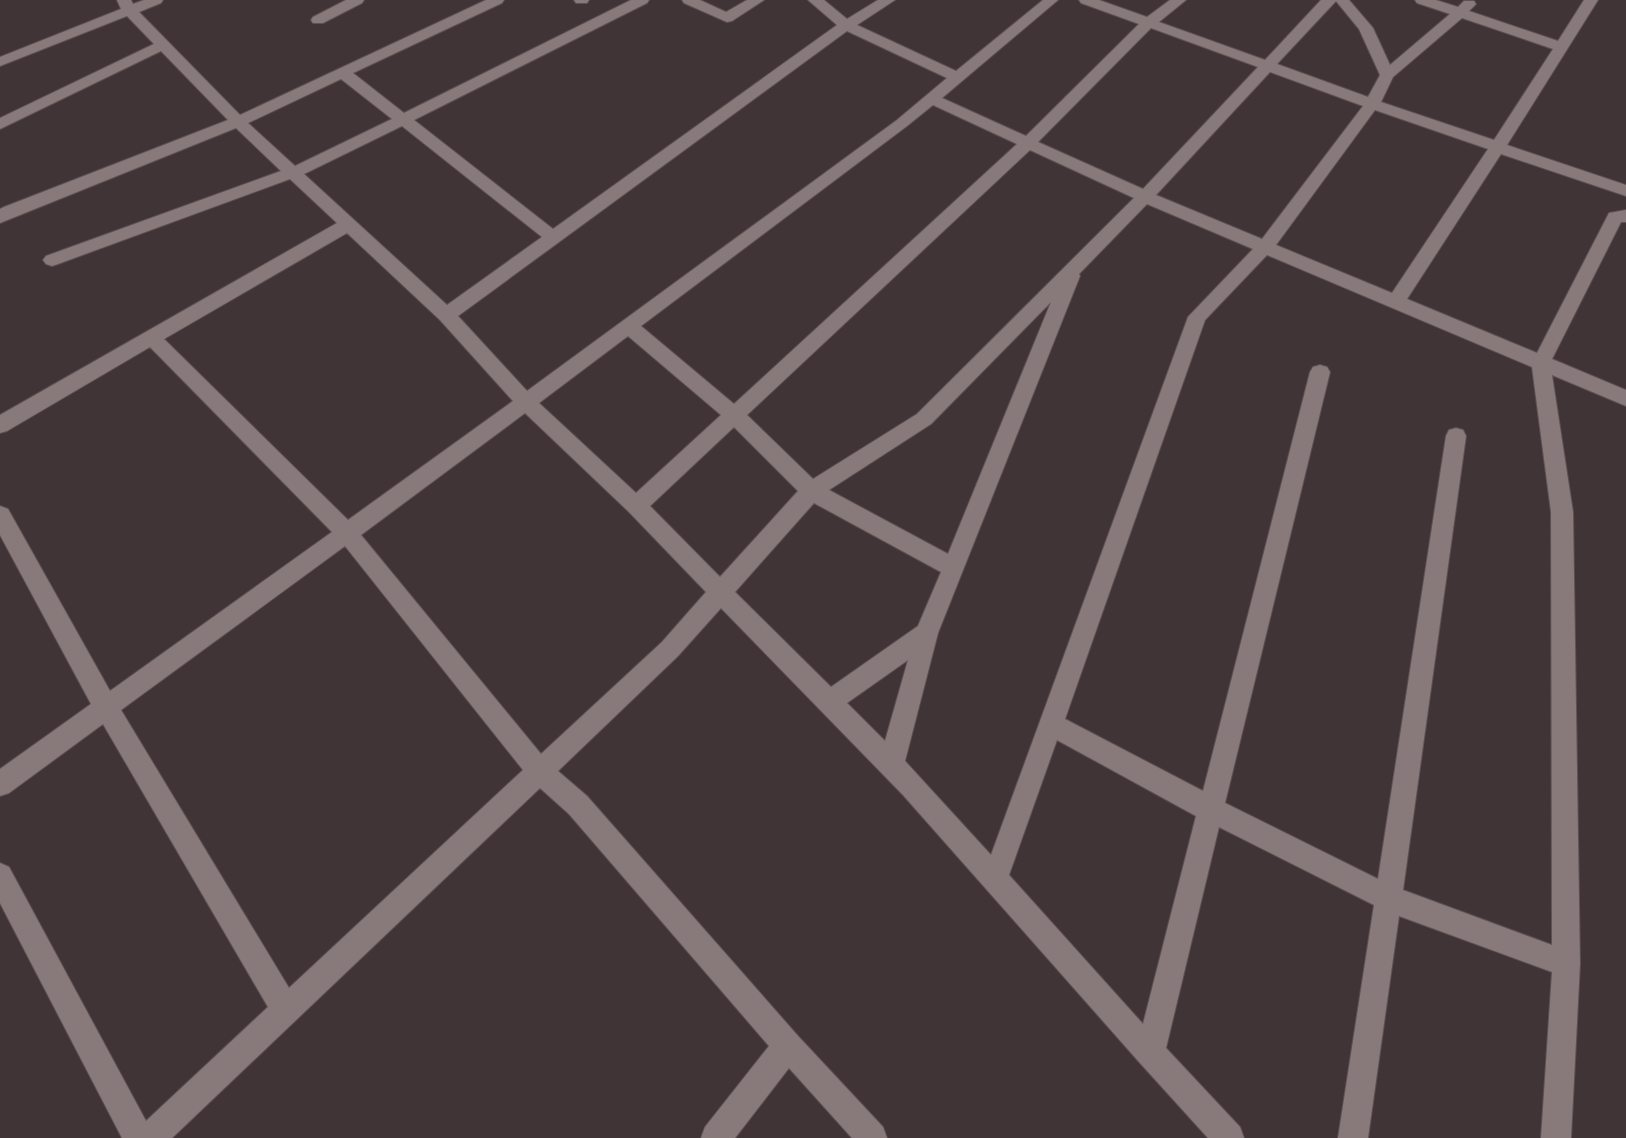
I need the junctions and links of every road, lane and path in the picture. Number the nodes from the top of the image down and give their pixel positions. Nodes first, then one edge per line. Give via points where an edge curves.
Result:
1 (156, 0) edge
2 (357, 0) edge
3 (496, 0) edge
4 (642, 0) edge
5 (689, 0) edge
6 (757, 0) edge
7 (815, 0) edge
8 (888, 0) edge
9 (1051, 0) edge
10 (1086, 0) edge
11 (1180, 0) edge
12 (1329, 0) edge
13 (1342, 0) edge
14 (1422, 0) edge
15 (1472, 0) edge
16 (1591, 0) edge
17 (127, 5) edge
18 (1461, 12) junction
19 (318, 20) dead end
20 (1148, 22) junction
21 (846, 24) junction
22 (164, 44) junction
23 (1561, 47) junction
24 (0, 62) edge
25 (1267, 66) junction
26 (343, 73) junction
27 (1387, 75) junction
28 (958, 78) junction
29 (932, 99) junction
30 (1372, 104) junction
31 (403, 119) junction
32 (238, 122) junction
33 (0, 124) edge
34 (1028, 143) junction
35 (1497, 148) junction
36 (293, 172) junction
37 (1626, 191) edge
38 (1146, 197) junction
39 (1626, 216) edge
40 (0, 217) edge
41 (347, 225) junction
42 (553, 237) junction
43 (1265, 247) junction
44 (52, 260) dead end
45 (1074, 268) junction
46 (1396, 301) junction
47 (446, 315) junction
48 (628, 326) junction
49 (152, 338) junction
50 (1541, 363) junction
51 (1320, 372) dead end
52 (1626, 398) edge
53 (526, 402) junction
54 (734, 415) junction
55 (0, 425) edge
56 (1456, 436) dead end
57 (811, 491) junction
58 (636, 506) junction
59 (0, 515) edge
60 (347, 533) junction
61 (953, 568) junction
62 (720, 593) junction
63 (927, 633) junction
64 (829, 702) junction
65 (106, 708) junction
66 (1051, 724) junction
67 (891, 765) junction
68 (540, 772) junction
69 (0, 784) edge
70 (1210, 809) junction
71 (0, 876) edge
72 (996, 879) junction
73 (1388, 898) junction
74 (1566, 964) junction
75 (286, 1010) junction
76 (788, 1046) junction
77 (1150, 1053) junction
78 (138, 1138) edge
79 (150, 1138) edge
80 (716, 1138) edge
81 (872, 1138) edge
82 (1229, 1138) edge
83 (1353, 1138) edge
84 (1556, 1138) edge

1 - 17 street
2 - 19 street
3 - 26 street
4 - 31 street
5 - 6 street via 727,18
7 - 21 street
8 - 21 street
9 - 28 street
10 - 20 street
11 - 20 street
12 - 25 street
13 - 27 street via 1366,28
14 - 18 street
15 - 18 street
16 - 23 street
17 - 22 street
17 - 24 street
18 - 23 street
18 - 27 street
20 - 25 street
20 - 34 street
21 - 28 street
21 - 42 street
22 - 32 street
22 - 33 street
23 - 35 street
25 - 30 street
25 - 38 street
26 - 31 street
26 - 32 street
27 - 30 street
28 - 29 street
29 - 34 street
29 - 48 street
30 - 35 street
30 - 43 street
31 - 36 street
31 - 42 street
32 - 36 street
32 - 40 street
34 - 38 street
34 - 54 street
35 - 37 street
35 - 46 street
36 - 41 street
36 - 44 street
38 - 43 street
38 - 45 street
39 - 50 street via 1615,217
41 - 47 street
41 - 49 street
42 - 47 street
43 - 46 street
43 - 66 street via 1197,317
45 - 57 street via 924,419
45 - 61 street
46 - 50 street
47 - 53 street
48 - 53 street
48 - 54 street
49 - 55 street
49 - 60 street
50 - 52 street
50 - 74 street via 1562,512
51 - 70 street
53 - 58 street
53 - 60 street
54 - 57 street
54 - 58 street
56 - 73 street
57 - 61 street
57 - 62 street
58 - 62 street
59 - 65 street
60 - 65 street
60 - 68 street
61 - 63 street
62 - 64 street
62 - 68 street via 670,649
63 - 64 street
63 - 67 street
64 - 67 street
65 - 69 street
65 - 75 street
66 - 70 street
66 - 72 street
67 - 72 street
68 - 75 street
68 - 76 street via 578,805
70 - 73 street
70 - 77 street
71 - 78 street
72 - 77 street
73 - 74 street
73 - 83 street
74 - 84 street
75 - 79 street
76 - 80 street
76 - 81 street
77 - 82 street

